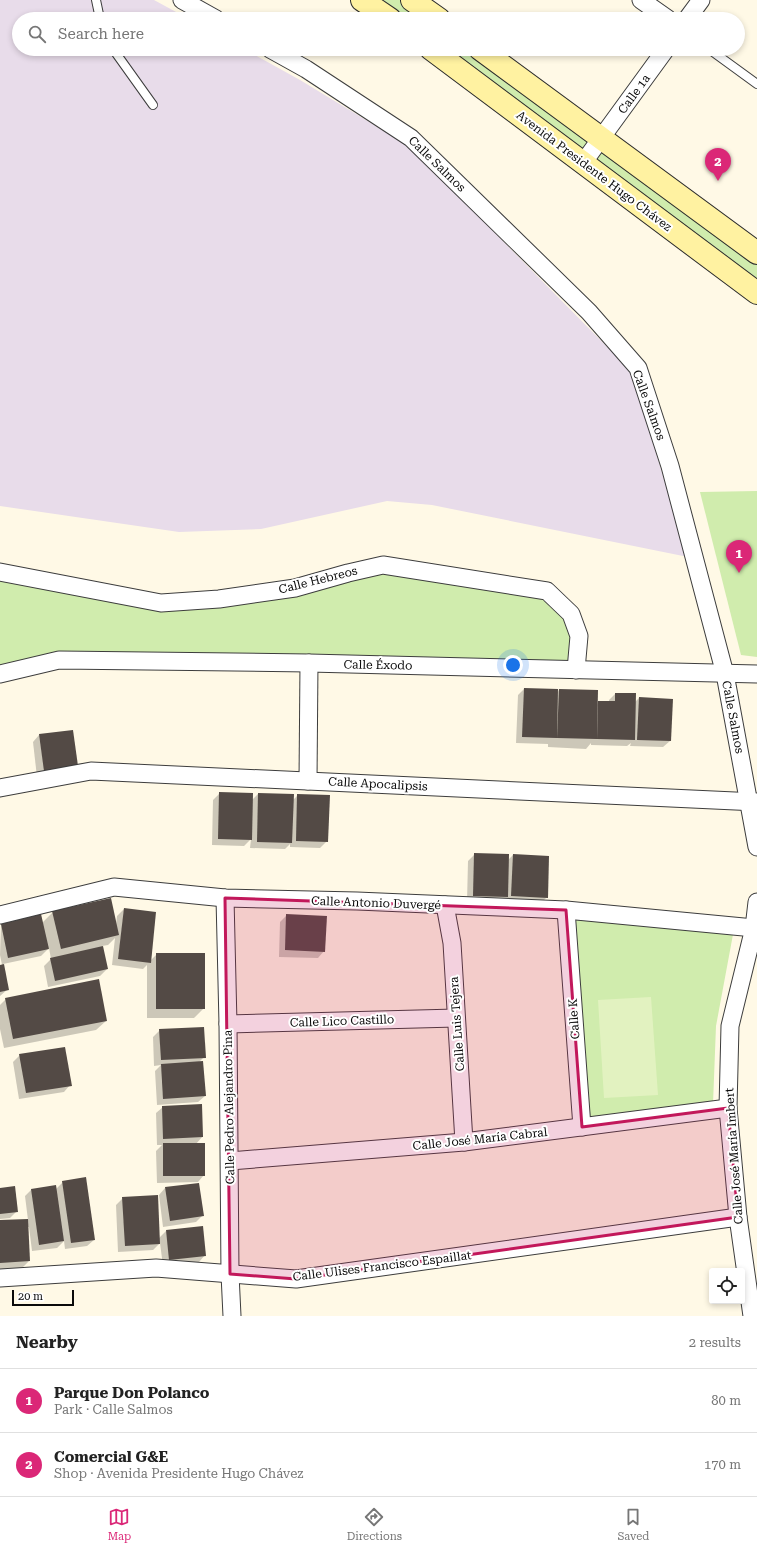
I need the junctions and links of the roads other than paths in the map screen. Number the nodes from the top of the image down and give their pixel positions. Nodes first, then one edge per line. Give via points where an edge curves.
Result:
1 (96, 0) edge
2 (182, 0) edge
3 (362, 0) edge
4 (412, 0) edge
5 (641, 0) edge
6 (701, 0) edge
7 (99, 12) edge
8 (203, 12) edge
9 (380, 12) edge
10 (428, 12) edge
11 (658, 12) edge
12 (692, 12) edge
13 (117, 56) edge
14 (282, 56) edge
15 (440, 56) edge
16 (490, 56) edge
17 (661, 56) edge
18 (719, 56) edge
19 (757, 84) edge
20 (153, 106) dead end
21 (602, 138) junction
22 (583, 163) junction
23 (757, 254) edge
24 (757, 293) edge
25 (0, 572) edge
26 (309, 663) junction
27 (576, 670) junction
28 (0, 674) edge
29 (725, 674) junction
30 (757, 674) edge
31 (308, 781) junction
32 (0, 788) edge
33 (753, 801) edge
34 (757, 847) edge
35 (225, 898) junction
36 (757, 902) edge
37 (445, 906) junction
38 (566, 910) junction
39 (0, 915) edge
40 (754, 928) junction
41 (456, 1018) junction
42 (228, 1024) junction
43 (728, 1108) junction
44 (582, 1127) junction
45 (464, 1142) junction
46 (230, 1161) junction
47 (738, 1217) junction
48 (230, 1274) junction
49 (0, 1278) edge
50 (232, 1316) edge
51 (752, 1316) edge

1 - 7 lane
2 - 8 street
3 - 9 main road
4 - 10 main road
5 - 11 street
6 - 12 street
13 - 20 lane
14 - 29 street, Calle Salmos via 411,138 589,312 638,368 670,466
15 - 22 main road, Avenida Presidente Hugo Chávez
16 - 21 main road
17 - 21 street, Calle 1a
18 - 19 lane
21 - 22 street, Calle 1a
21 - 23 main road
22 - 24 main road, Avenida Presidente Hugo Chávez
25 - 27 street, Calle Hebreos via 161,603 219,599 295,588 383,565 547,591 571,614 579,636
26 - 27 street, Calle Éxodo
26 - 28 street, Calle Éxodo via 59,660
26 - 31 street
27 - 29 street, Calle Éxodo
29 - 30 street, Calle Éxodo
29 - 33 street, Calle Salmos
31 - 32 street, Calle Apocalipsis via 91,771
31 - 33 street, Calle Apocalipsis
33 - 34 street, Calle Salmos
35 - 37 street, Calle Antonio Duvergé
35 - 39 street, Calle Antonio Duvergé via 114,887
35 - 42 street, Calle Pedro Alejandro Pina
36 - 40 street, Calle José María Imbert
37 - 38 street, Calle Antonio Duvergé
37 - 41 street, Calle Luis Tejera via 452,943
38 - 40 street, Calle Antonio Duvergé
38 - 44 street, Calle K
40 - 43 street, Calle José María Imbert via 730,1026
41 - 42 street, Calle Lico Castillo
41 - 45 street, Calle Luis Tejera
42 - 46 street, Calle Pedro Alejandro Pina
43 - 44 street, Calle José María Cabral
43 - 47 street, Calle José María Imbert
44 - 45 street, Calle José María Cabral
45 - 46 street, Calle José María Cabral
46 - 48 street, Calle Pedro Alejandro Pina
47 - 48 street, Calle Ulises Francisco Espaillat via 296,1279
47 - 51 street, Calle José María Imbert
48 - 49 street, Calle Ulises Francisco Espaillat via 156,1268
48 - 50 street, Calle Pedro Alejandro Pina

